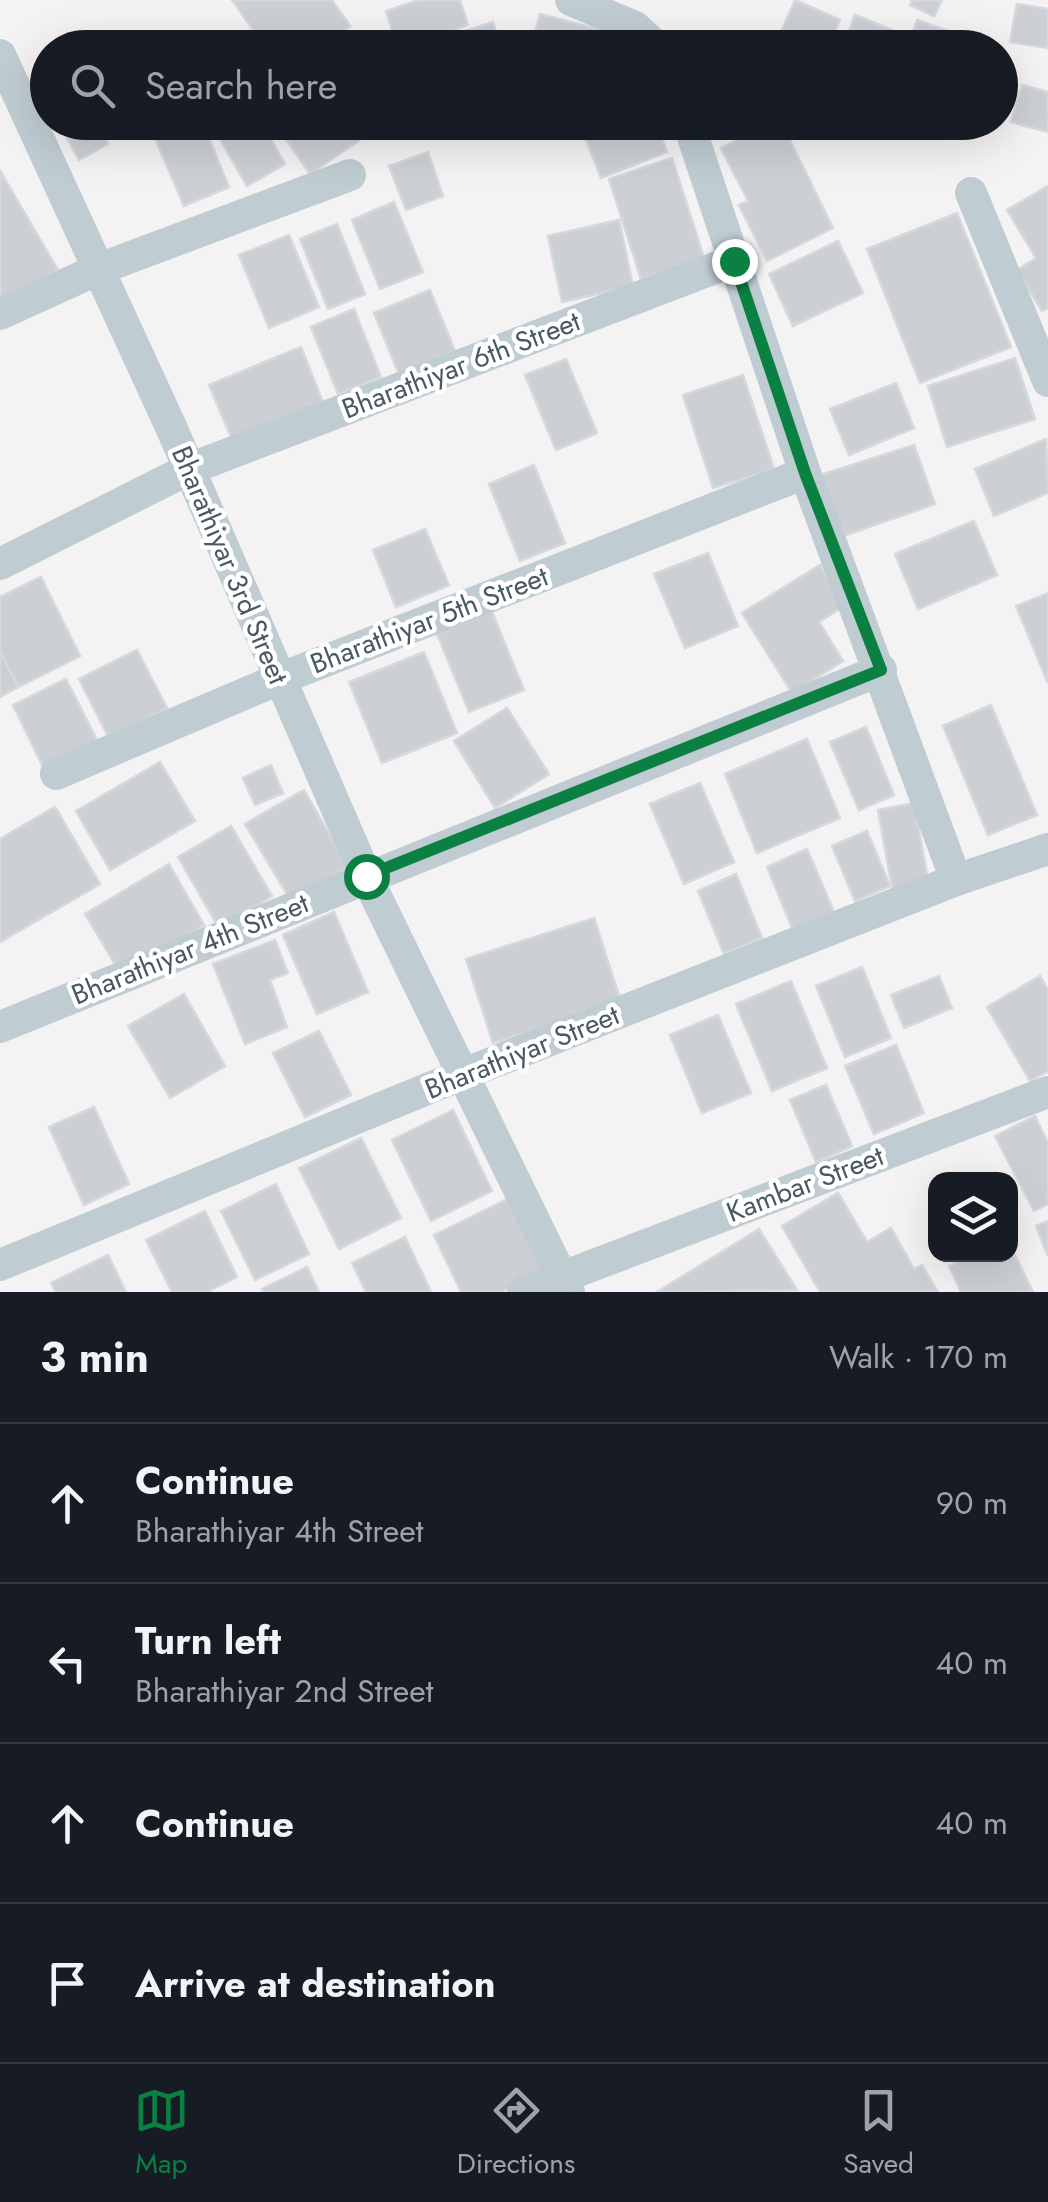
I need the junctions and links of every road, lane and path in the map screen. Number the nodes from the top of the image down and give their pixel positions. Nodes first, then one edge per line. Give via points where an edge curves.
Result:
1 (571, 0) edge
2 (639, 30) edge
3 (3, 68) edge
4 (30, 125) edge
5 (37, 140) edge
6 (694, 140) edge
7 (350, 175) dead end
8 (971, 192) dead end
9 (734, 261) junction
10 (99, 270) junction
11 (0, 314) edge
12 (1038, 330) edge
13 (1048, 380) edge
14 (189, 469) junction
15 (805, 473) junction
16 (0, 564) edge
17 (881, 670) junction
18 (279, 678) junction
19 (56, 774) dead end
20 (1048, 849) edge
21 (366, 876) junction
22 (956, 880) junction
23 (0, 1027) edge
24 (461, 1075) junction
25 (1048, 1092) edge
26 (0, 1265) edge
27 (566, 1284) edge
28 (523, 1292) edge

1 - 2 street
3 - 4 street, Bharathiyar 3rd Street
5 - 10 street, Bharathiyar 3rd Street
6 - 9 street
7 - 10 street
8 - 12 street
9 - 14 street, Bharathiyar 6th Street
9 - 15 street
10 - 11 street
10 - 14 street, Bharathiyar 3rd Street
12 - 13 street
14 - 16 street, Bharathiyar 6th Street
14 - 18 street, Bharathiyar 3rd Street
15 - 17 street
15 - 18 street, Bharathiyar 5th Street
17 - 21 street, Bharathiyar 4th Street
17 - 22 street
18 - 19 street, Bharathiyar 5th Street
18 - 21 street, Bharathiyar 3rd Street
20 - 22 street, Bharathiyar Street
21 - 23 street, Bharathiyar 4th Street
21 - 24 street, Bharathiyar 3rd Street
22 - 24 street, Bharathiyar Street
24 - 26 street, Bharathiyar Street
24 - 27 street, Bharathiyar 3rd Street
25 - 27 street, Kambar Street
27 - 28 street, Kambar Street

